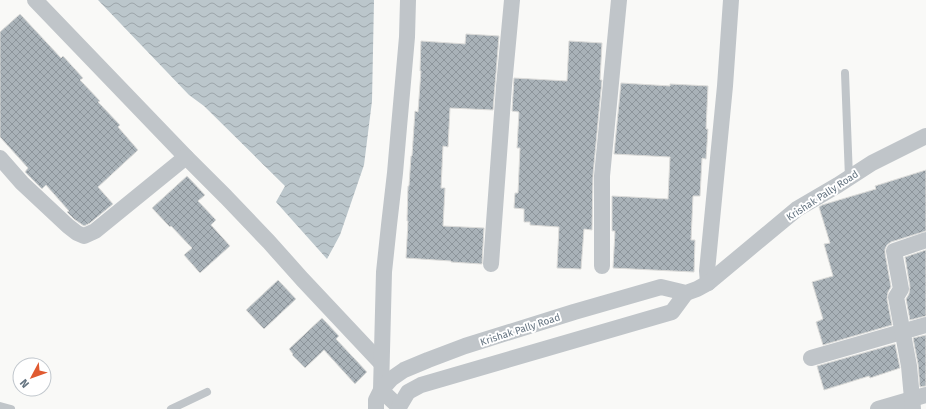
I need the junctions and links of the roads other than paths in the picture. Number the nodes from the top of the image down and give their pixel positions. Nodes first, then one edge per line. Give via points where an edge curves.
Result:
1 (35, 0) edge
2 (408, 0) edge
3 (512, 0) edge
4 (619, 0) edge
5 (731, 0) edge
6 (845, 73) dead end
7 (926, 136) edge
8 (186, 157) junction
9 (0, 158) edge
10 (849, 178) junction
11 (926, 240) edge
12 (491, 264) dead end
13 (602, 266) dead end
14 (708, 283) junction
15 (686, 293) junction
16 (926, 325) edge
17 (902, 332) junction
18 (811, 358) dead end
19 (381, 363) junction
20 (381, 390) junction
21 (207, 392) dead end
22 (917, 401) edge
23 (0, 406) edge
24 (399, 408) edge
25 (11, 409) edge
26 (171, 409) edge
27 (376, 409) edge
28 (878, 409) edge

1 - 8 street
2 - 19 street via 395,173 384,272
3 - 12 street
4 - 13 street via 602,176
5 - 14 street via 706,271
6 - 10 lane
7 - 10 street, Krishak Pally Road via 872,163
8 - 9 street via 95,231 84,236 68,226 22,183
8 - 19 street
10 - 14 street, Krishak Pally Road via 797,209
11 - 17 street via 894,252 901,289 896,297
14 - 15 street, Krishak Pally Road
15 - 20 street, Krishak Pally Road via 661,287 484,340 404,370
15 - 24 street via 672,312 421,385 408,392
16 - 17 street
17 - 18 street
17 - 22 street
19 - 20 street
20 - 24 street
20 - 27 street via 376,400
21 - 26 lane
22 - 28 street
23 - 25 lane

